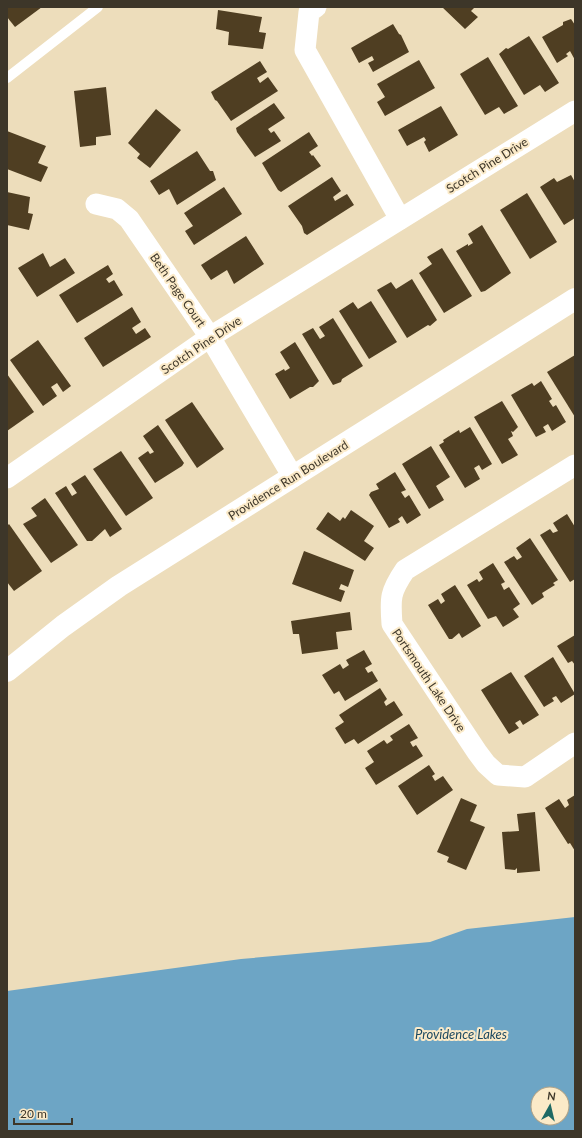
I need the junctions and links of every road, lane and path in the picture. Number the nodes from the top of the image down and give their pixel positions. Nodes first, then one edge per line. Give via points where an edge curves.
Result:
1 (98, 7) edge
2 (316, 7) edge
3 (7, 78) edge
4 (575, 111) edge
5 (96, 204) dead end
6 (400, 219) junction
7 (575, 299) edge
8 (210, 337) junction
9 (575, 465) edge
10 (293, 477) junction
11 (7, 478) edge
12 (7, 671) edge
13 (575, 742) edge

1 - 3 lane
2 - 6 street via 309,12 305,50
4 - 6 street, Scotch Pine Drive
5 - 8 street, Beth Page Court via 117,208 129,219
6 - 8 street, Scotch Pine Drive
7 - 10 street, Providence Run Boulevard
8 - 10 street, Beth Page Court
8 - 11 street, Scotch Pine Drive
9 - 13 street, Portsmouth Lake Drive via 405,570 393,588 391,605 392,624 477,752 498,775 525,777
10 - 12 street, Providence Run Boulevard via 119,586

